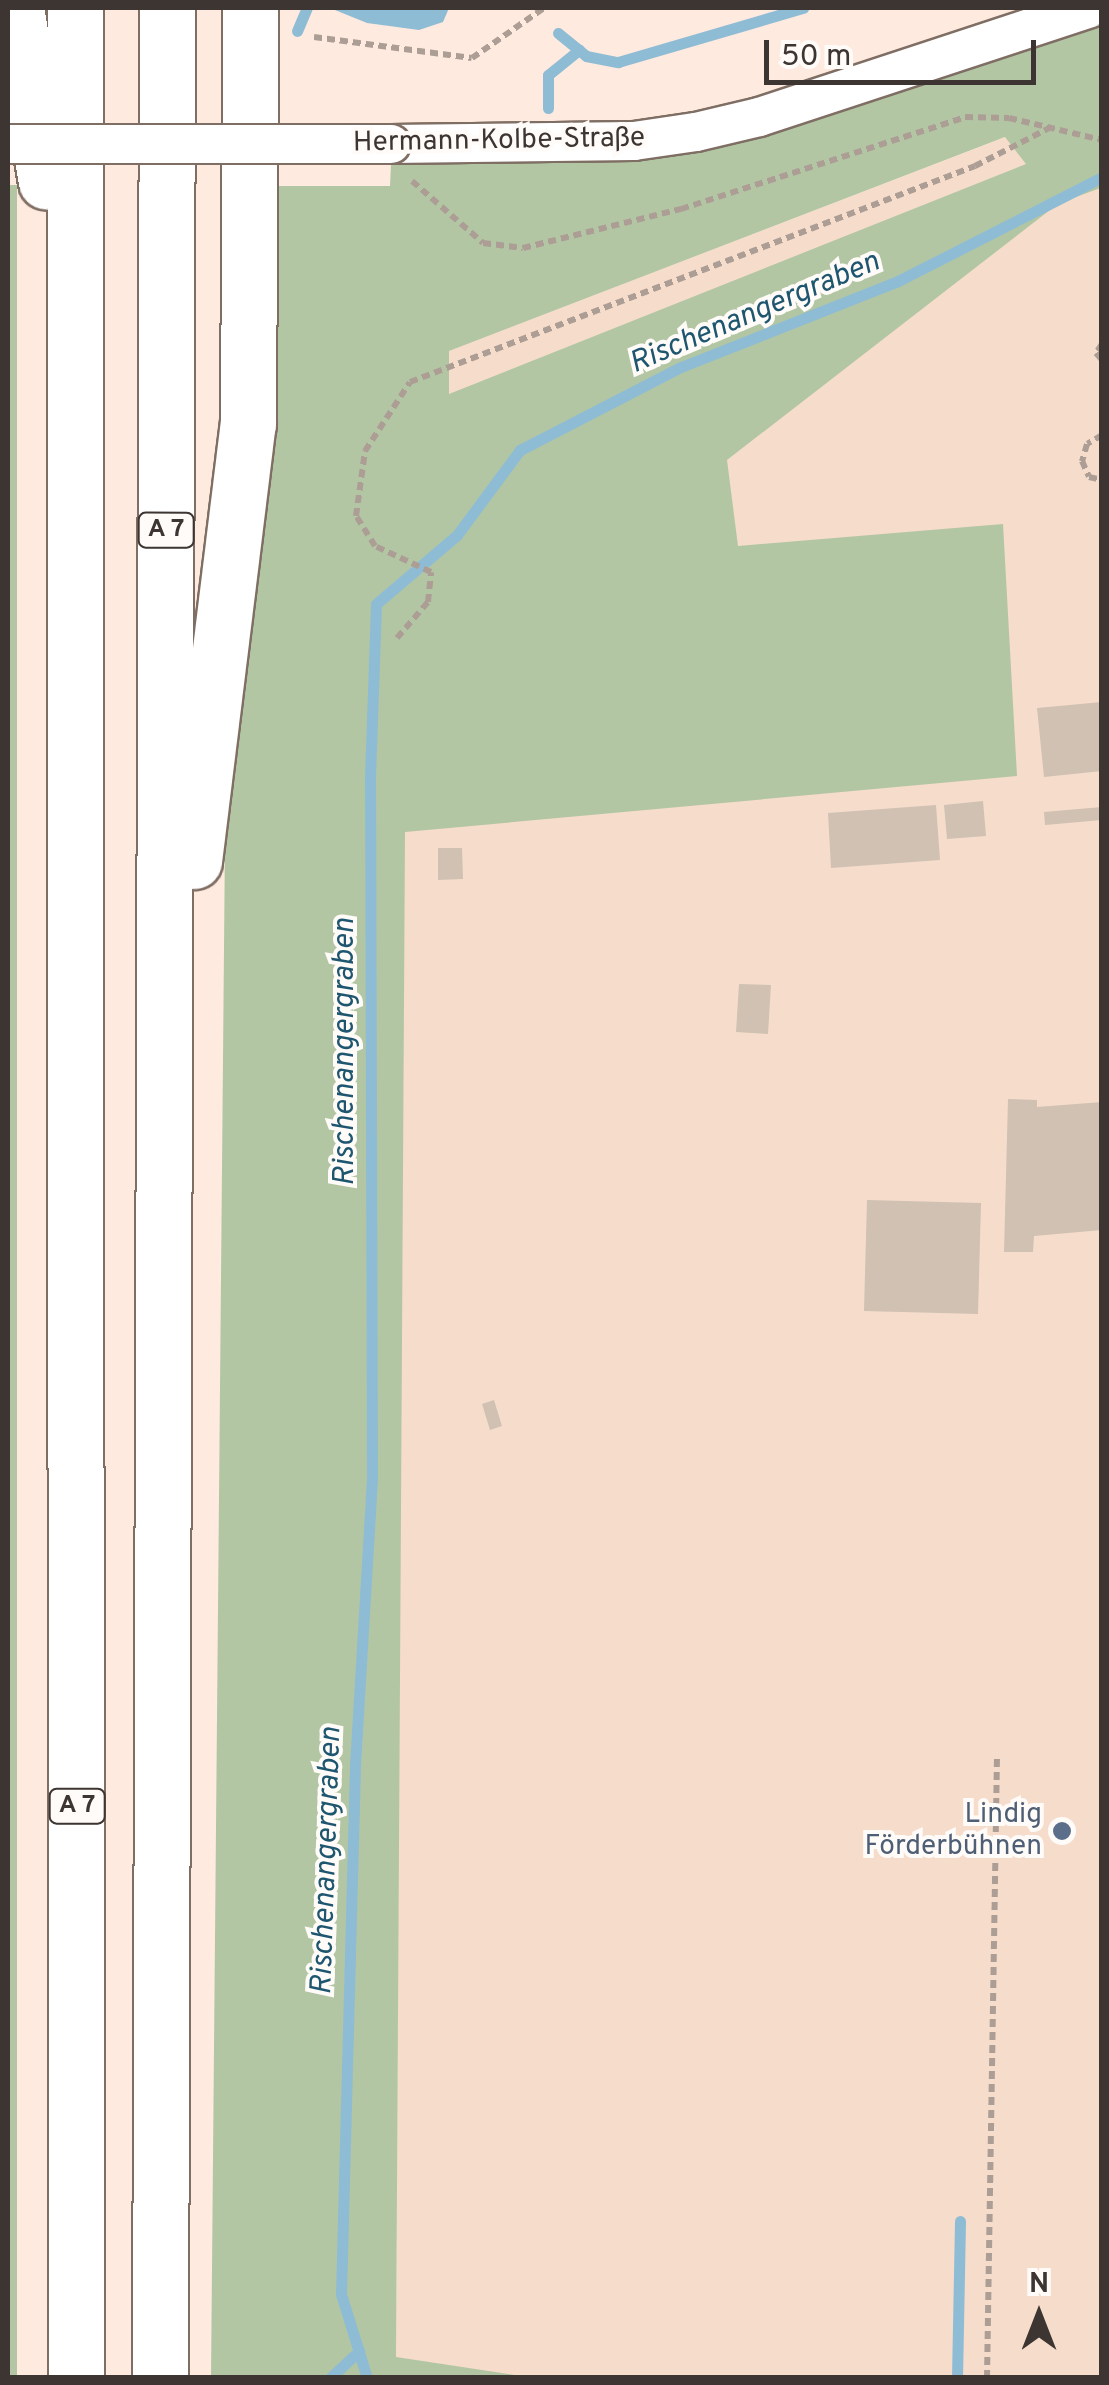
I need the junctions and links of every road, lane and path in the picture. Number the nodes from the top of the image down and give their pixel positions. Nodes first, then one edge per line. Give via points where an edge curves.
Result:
1 (16, 8) edge
2 (76, 8) edge
3 (167, 8) edge
4 (250, 8) edge
5 (544, 8) edge
6 (1090, 8) edge
7 (314, 37) dead end
8 (1053, 126) junction
9 (1102, 140) edge
10 (8, 144) edge
11 (391, 160) junction
12 (1102, 344) edge
13 (1102, 360) edge
14 (73, 377) junction
15 (1102, 435) edge
16 (1102, 480) edge
17 (397, 638) dead end
18 (166, 1052) junction
19 (997, 1758) dead end
20 (76, 2378) edge
21 (160, 2378) edge
22 (987, 2378) edge

1 - 14 highway via 31,66
2 - 14 highway, A 7
3 - 18 highway, A 7
4 - 18 highway via 248,424
5 - 7 path via 472,58
6 - 11 street, Hermann-Kolbe-Straße via 696,132
8 - 9 path
8 - 11 path via 965,117 681,209 523,248 483,243
8 - 17 path via 974,166 410,382 365,451 356,516 375,546 431,572 428,602
10 - 11 street, Hermann-Kolbe-Straße, bridge
12 - 13 path via 1096,353
14 - 20 highway, A 7
15 - 16 path via 1087,444 1082,462 1089,477
18 - 21 highway, A 7
19 - 22 path

